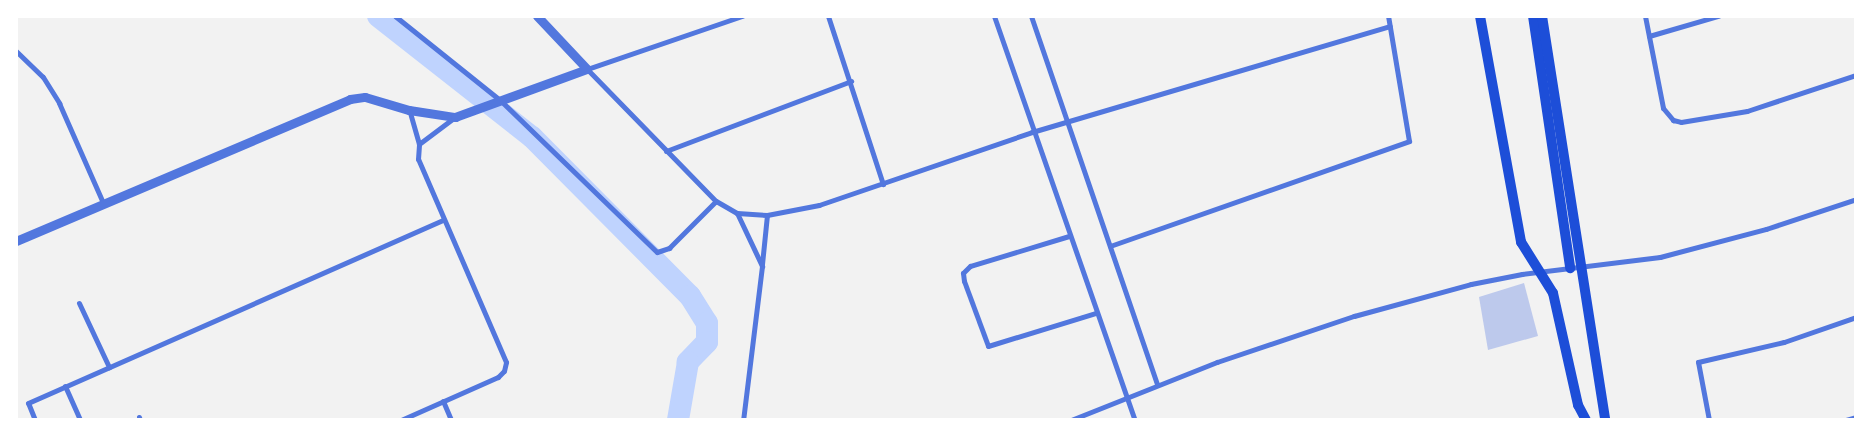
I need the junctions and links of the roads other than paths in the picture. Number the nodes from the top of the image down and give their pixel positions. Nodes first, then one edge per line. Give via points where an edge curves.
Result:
1 (395, 16) edge
2 (536, 16) edge
3 (742, 16) edge
4 (828, 16) edge
5 (994, 16) edge
6 (1031, 16) edge
7 (1388, 16) edge
8 (1480, 16) edge
9 (1533, 16) edge
10 (1542, 16) edge
11 (1645, 16) edge
12 (1718, 16) edge
13 (1390, 26) junction
14 (1649, 36) junction
15 (16, 51) edge
16 (587, 69) junction
17 (1856, 75) edge
18 (851, 81) junction
19 (494, 104) junction
20 (409, 110) junction
21 (455, 117) junction
22 (1069, 121) junction
23 (1032, 132) junction
24 (420, 144) junction
25 (666, 151) junction
26 (883, 184) junction
27 (1856, 199) edge
28 (716, 201) junction
29 (104, 205) junction
30 (737, 213) junction
31 (767, 215) junction
32 (443, 220) junction
33 (1069, 236) junction
34 (16, 241) edge
35 (1110, 246) junction
36 (762, 266) junction
37 (1582, 267) junction
38 (1570, 268) junction
39 (1538, 271) junction
40 (79, 303) dead end
41 (1096, 313) junction
42 (1856, 317) edge
43 (109, 368) junction
44 (1157, 385) junction
45 (65, 386) junction
46 (1126, 397) junction
47 (443, 401) junction
48 (1856, 417) edge
49 (36, 420) edge
50 (80, 420) edge
51 (401, 420) edge
52 (451, 420) edge
53 (743, 420) edge
54 (1071, 420) edge
55 (1135, 420) edge
56 (1586, 420) edge
57 (1605, 420) edge
58 (1708, 420) edge
59 (1846, 420) edge

1 - 19 street
2 - 16 street
3 - 16 street
4 - 18 street
5 - 23 street
6 - 22 street
7 - 13 street
8 - 39 main road via 1521,242
9 - 38 main road
10 - 37 main road
11 - 14 street
12 - 14 street
13 - 22 street
13 - 35 street via 1409,141
14 - 17 street via 1663,108 1673,120 1681,122 1747,111
15 - 29 street via 43,77 59,103
16 - 19 street
16 - 25 street
18 - 25 street
18 - 26 street
19 - 21 street
19 - 28 street via 657,252 669,248
20 - 21 street
20 - 24 street
20 - 29 street via 365,97 350,99
21 - 24 street
22 - 23 street
22 - 35 street
23 - 26 street
23 - 33 street
24 - 32 street via 418,159
25 - 28 street
26 - 31 street via 805,209
27 - 37 street via 1766,229 1660,257
28 - 30 street
29 - 34 street
30 - 31 street
30 - 36 street
31 - 36 street
32 - 43 street
32 - 47 street via 506,362 498,377
33 - 41 street
33 - 41 street via 970,266 962,273 988,346
35 - 44 street
36 - 53 street
37 - 38 street
37 - 57 main road
38 - 39 street
39 - 44 street via 1471,284 1354,316
39 - 56 main road via 1553,292 1578,405
40 - 43 street
41 - 46 street
42 - 58 street via 1784,342 1698,362
43 - 45 street
44 - 46 street
45 - 49 street via 28,403
45 - 50 street
46 - 54 street
46 - 55 street
47 - 51 street
47 - 52 street
48 - 59 street

